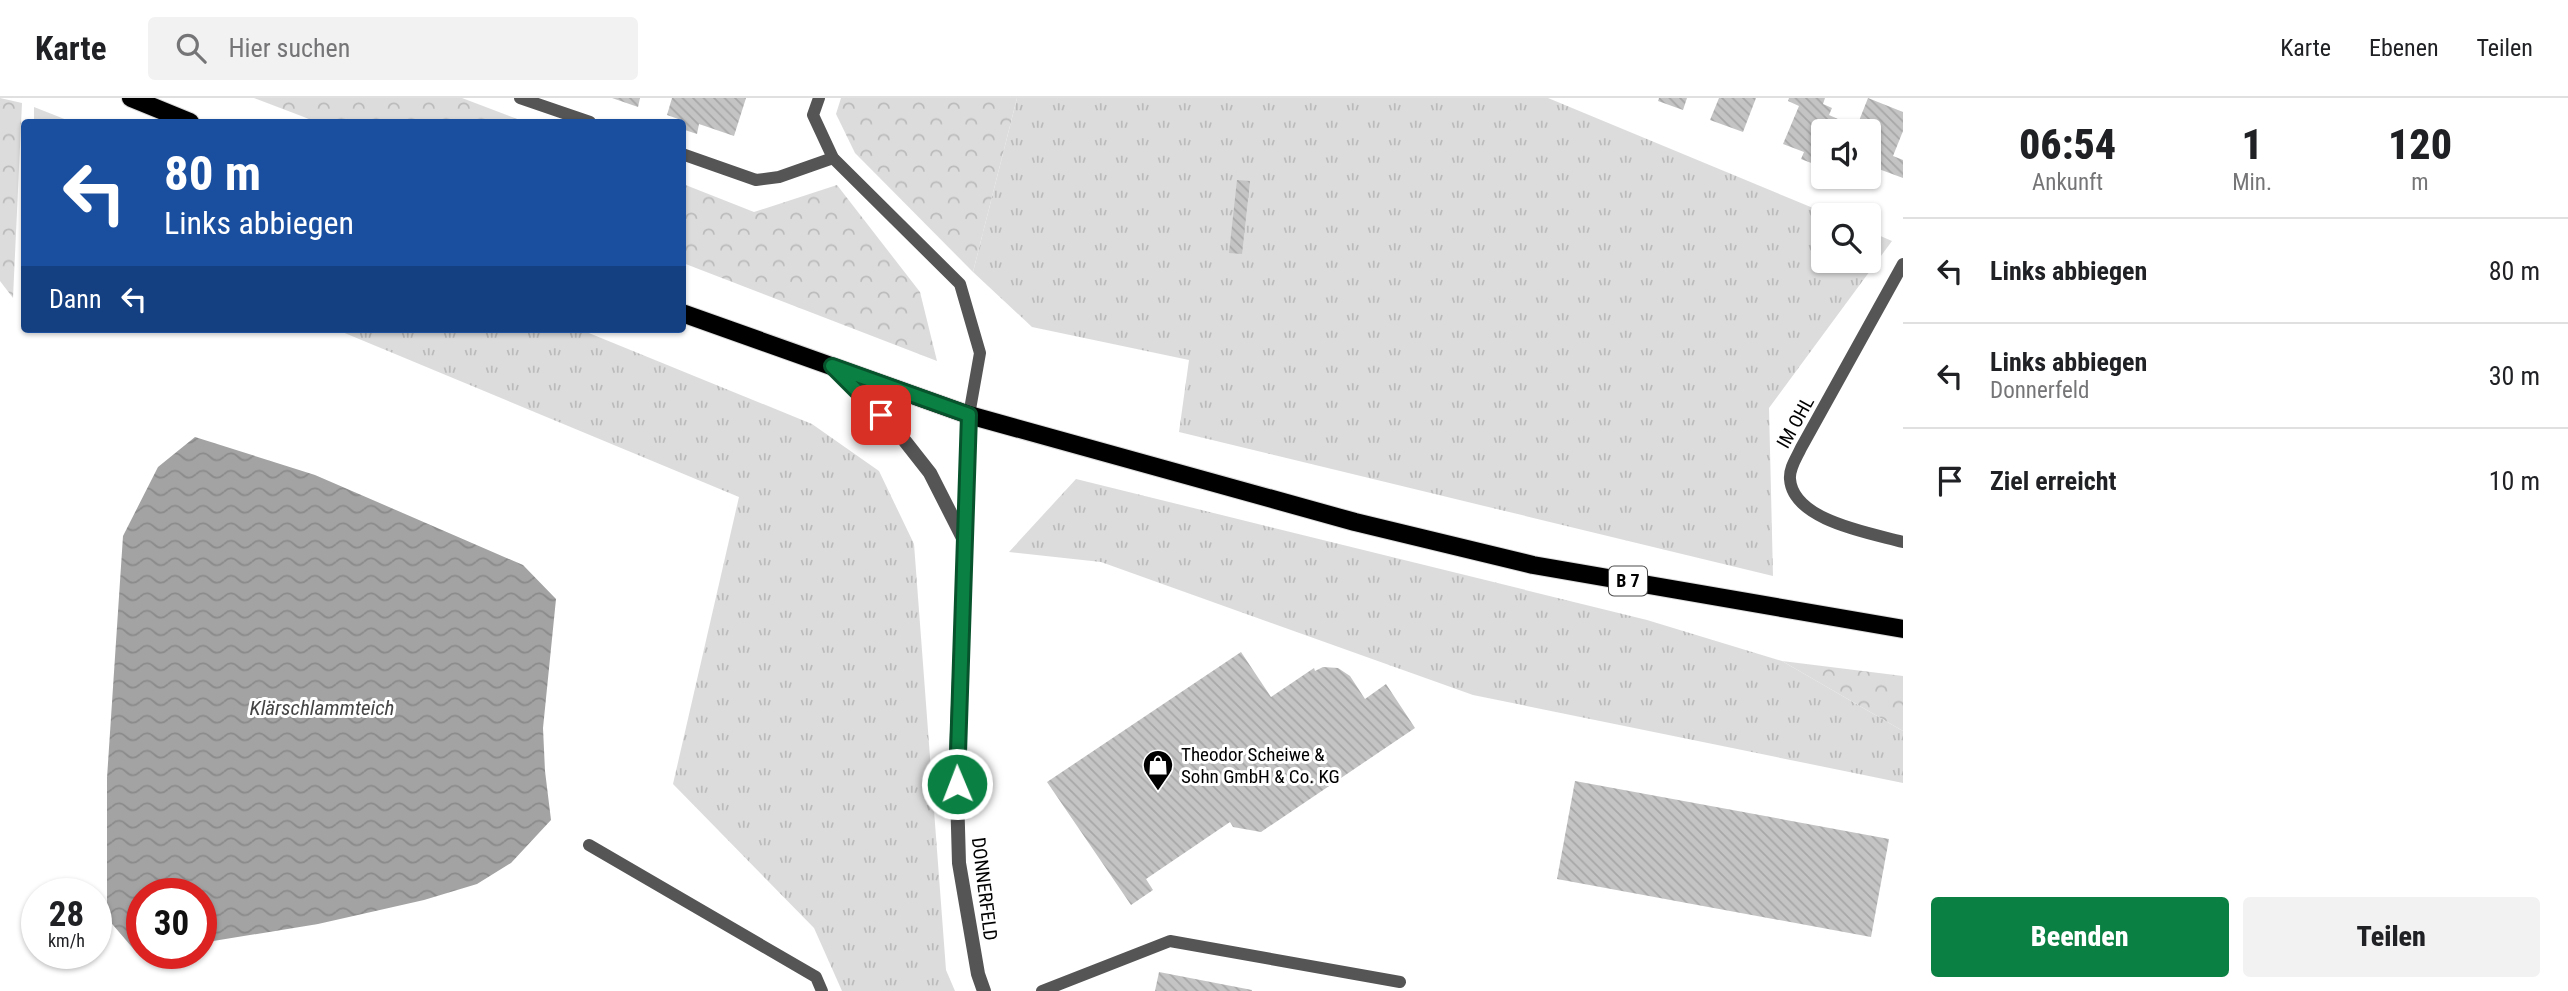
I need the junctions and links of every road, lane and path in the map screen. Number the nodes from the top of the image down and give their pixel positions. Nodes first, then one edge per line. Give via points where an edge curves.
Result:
1 (131, 98) edge
2 (520, 98) edge
3 (819, 98) edge
4 (183, 119) edge
5 (581, 119) edge
6 (686, 156) edge
7 (833, 158) junction
8 (1903, 264) edge
9 (686, 314) edge
10 (832, 366) junction
11 (969, 415) junction
12 (963, 539) junction
13 (1903, 542) edge
14 (1903, 629) edge
15 (589, 845) dead end
16 (1400, 982) dead end
17 (822, 991) edge
18 (984, 991) edge
19 (1042, 991) edge

1 - 4 main road
2 - 5 lane
3 - 7 lane via 813,115
6 - 7 lane via 756,180
7 - 11 lane via 960,284 980,353
8 - 13 lane, IM OHL via 1801,448 1790,479 1802,504 1820,516
9 - 10 main road, B 7
10 - 11 main road, B 7
10 - 12 street, DONNERFELD via 897,431 930,472
11 - 12 street, DONNERFELD
11 - 14 main road, B 7 via 1355,522 1533,565
12 - 18 street, DONNERFELD via 956,757 959,863
15 - 17 lane via 816,977
16 - 19 lane via 1170,941

